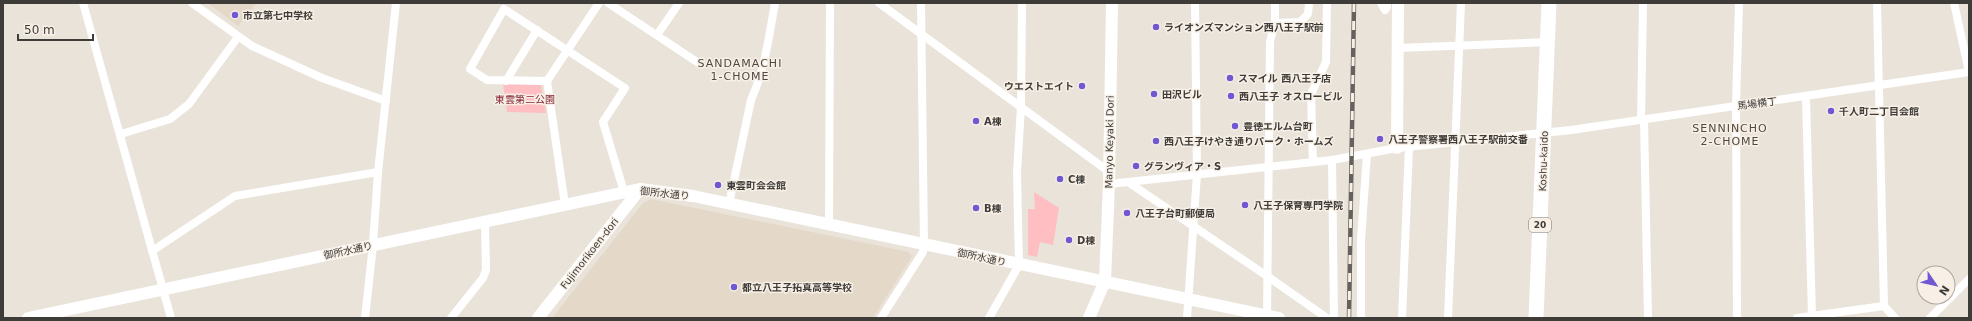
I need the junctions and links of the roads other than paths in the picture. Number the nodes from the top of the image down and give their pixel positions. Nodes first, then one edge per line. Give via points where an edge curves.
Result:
1 (83, 3) edge
2 (192, 3) edge
3 (396, 3) edge
4 (599, 3) edge
5 (608, 3) edge
6 (679, 3) edge
7 (775, 3) edge
8 (830, 3) edge
9 (879, 3) edge
10 (921, 3) edge
11 (1022, 3) edge
12 (1112, 3) edge
13 (1196, 3) edge
14 (1275, 3) edge
15 (1309, 3) edge
16 (1327, 3) edge
17 (1398, 3) edge
18 (1461, 3) edge
19 (1549, 3) edge
20 (1643, 3) edge
21 (1739, 3) edge
22 (1877, 3) edge
23 (1954, 3) edge
24 (1275, 23) junction
25 (537, 30) junction
26 (922, 34) junction
27 (657, 35) junction
28 (238, 37) junction
29 (1548, 42) junction
30 (1459, 46) junction
31 (1398, 48) junction
32 (568, 50) junction
33 (700, 64) dead end
34 (1969, 72) edge
35 (506, 81) junction
36 (547, 81) junction
37 (1879, 86) junction
38 (1806, 97) junction
39 (386, 101) junction
40 (1736, 105) junction
41 (1020, 107) junction
42 (1642, 119) junction
43 (1544, 132) junction
44 (120, 134) junction
45 (1455, 142) junction
46 (1403, 148) junction
47 (1366, 154) junction
48 (1332, 160) junction
49 (1313, 162) junction
50 (1268, 166) junction
51 (1108, 171) junction
52 (378, 172) junction
53 (1197, 174) junction
54 (1128, 182) junction
55 (1109, 184) junction
56 (640, 189) junction
57 (624, 192) junction
58 (729, 204) junction
59 (565, 205) junction
60 (485, 222) junction
61 (829, 225) junction
62 (1193, 227) junction
63 (373, 245) junction
64 (924, 245) junction
65 (152, 251) junction
66 (1019, 265) junction
67 (1267, 276) junction
68 (1969, 280) edge
69 (1105, 281) junction
70 (163, 289) junction
71 (1188, 299) junction
72 (1884, 306) junction
73 (1812, 316) junction
74 (28, 318) edge
75 (171, 318) edge
76 (365, 318) edge
77 (451, 318) edge
78 (538, 318) edge
79 (881, 318) edge
80 (989, 318) edge
81 (1089, 318) edge
82 (1187, 318) edge
83 (1271, 318) edge
84 (1327, 318) edge
85 (1334, 318) edge
86 (1361, 318) edge
87 (1402, 318) edge
88 (1448, 318) edge
89 (1536, 318) edge
90 (1648, 318) edge
91 (1737, 318) edge
92 (1797, 318) edge
93 (1895, 318) edge
94 (1930, 318) edge

1 - 44 street
2 - 28 street
3 - 39 street
4 - 32 street
5 - 27 street
6 - 27 street
7 - 58 street via 768,47 758,86 751,100
8 - 61 street
9 - 26 street
10 - 26 street
11 - 41 street
12 - 51 street, Manyo Keyaki Dori
13 - 53 street
14 - 24 street
15 - 24 street via 1308,14 1300,22
16 - 49 street via 1326,62 1311,94
17 - 31 street
18 - 30 street
19 - 29 highway, Koshu-kaido / 20
20 - 42 street
21 - 40 street
22 - 37 street
23 - 34 street
24 - 50 street via 1270,41
25 - 32 street
25 - 35 street
25 - 35 street via 504,9 470,69 486,80
26 - 41 street
26 - 64 street
27 - 33 street
28 - 39 street via 322,78
28 - 44 street via 189,104 170,119
29 - 30 street
29 - 43 highway, Koshu-kaido / 20
30 - 31 street
30 - 45 street
31 - 46 street
32 - 36 street
32 - 57 street via 625,88 603,122
34 - 37 street, 馬場横丁
35 - 36 street
36 - 59 street
37 - 38 street, 馬場横丁
37 - 72 street
38 - 40 street, 馬場横丁
38 - 73 street
39 - 52 street
40 - 42 street, 馬場横丁
40 - 91 street
41 - 51 street
41 - 66 street via 1017,173
42 - 43 street, 馬場横丁
42 - 90 street
43 - 45 street, 馬場横丁
43 - 89 highway, Koshu-kaido / 20
44 - 65 street
45 - 46 street, 馬場横丁
45 - 88 street
46 - 47 street, 馬場横丁
46 - 87 street
47 - 48 street, 馬場横丁
47 - 86 street via 1361,240
48 - 49 street, 馬場横丁
48 - 85 street
49 - 50 street, 馬場横丁
50 - 53 street, 馬場横丁
50 - 67 street
51 - 55 street, Manyo Keyaki Dori
52 - 63 street
52 - 65 street via 235,196
53 - 54 street, 馬場横丁
53 - 62 street
54 - 55 street, 馬場横丁
54 - 62 street
55 - 69 street, Manyo Keyaki Dori
56 - 57 street, 御所水通り
56 - 58 street, 御所水通り
56 - 78 street, Fujimorikoen-dori
57 - 59 street, 御所水通り
58 - 61 street, 御所水通り
59 - 60 street, 御所水通り
60 - 63 street, 御所水通り
60 - 77 street via 486,270 483,278
61 - 64 street, 御所水通り
62 - 67 street
62 - 71 street
63 - 70 street, 御所水通り
63 - 76 street
64 - 66 street, 御所水通り
64 - 79 street via 923,252
65 - 70 street
66 - 69 street, 御所水通り
66 - 80 street
67 - 83 street
67 - 84 street
68 - 94 street
69 - 71 street, 御所水通り
69 - 81 street
70 - 74 street, 御所水通り
70 - 75 street
71 - 82 street
71 - 83 street, 御所水通り
72 - 73 street
72 - 93 street
73 - 92 street

